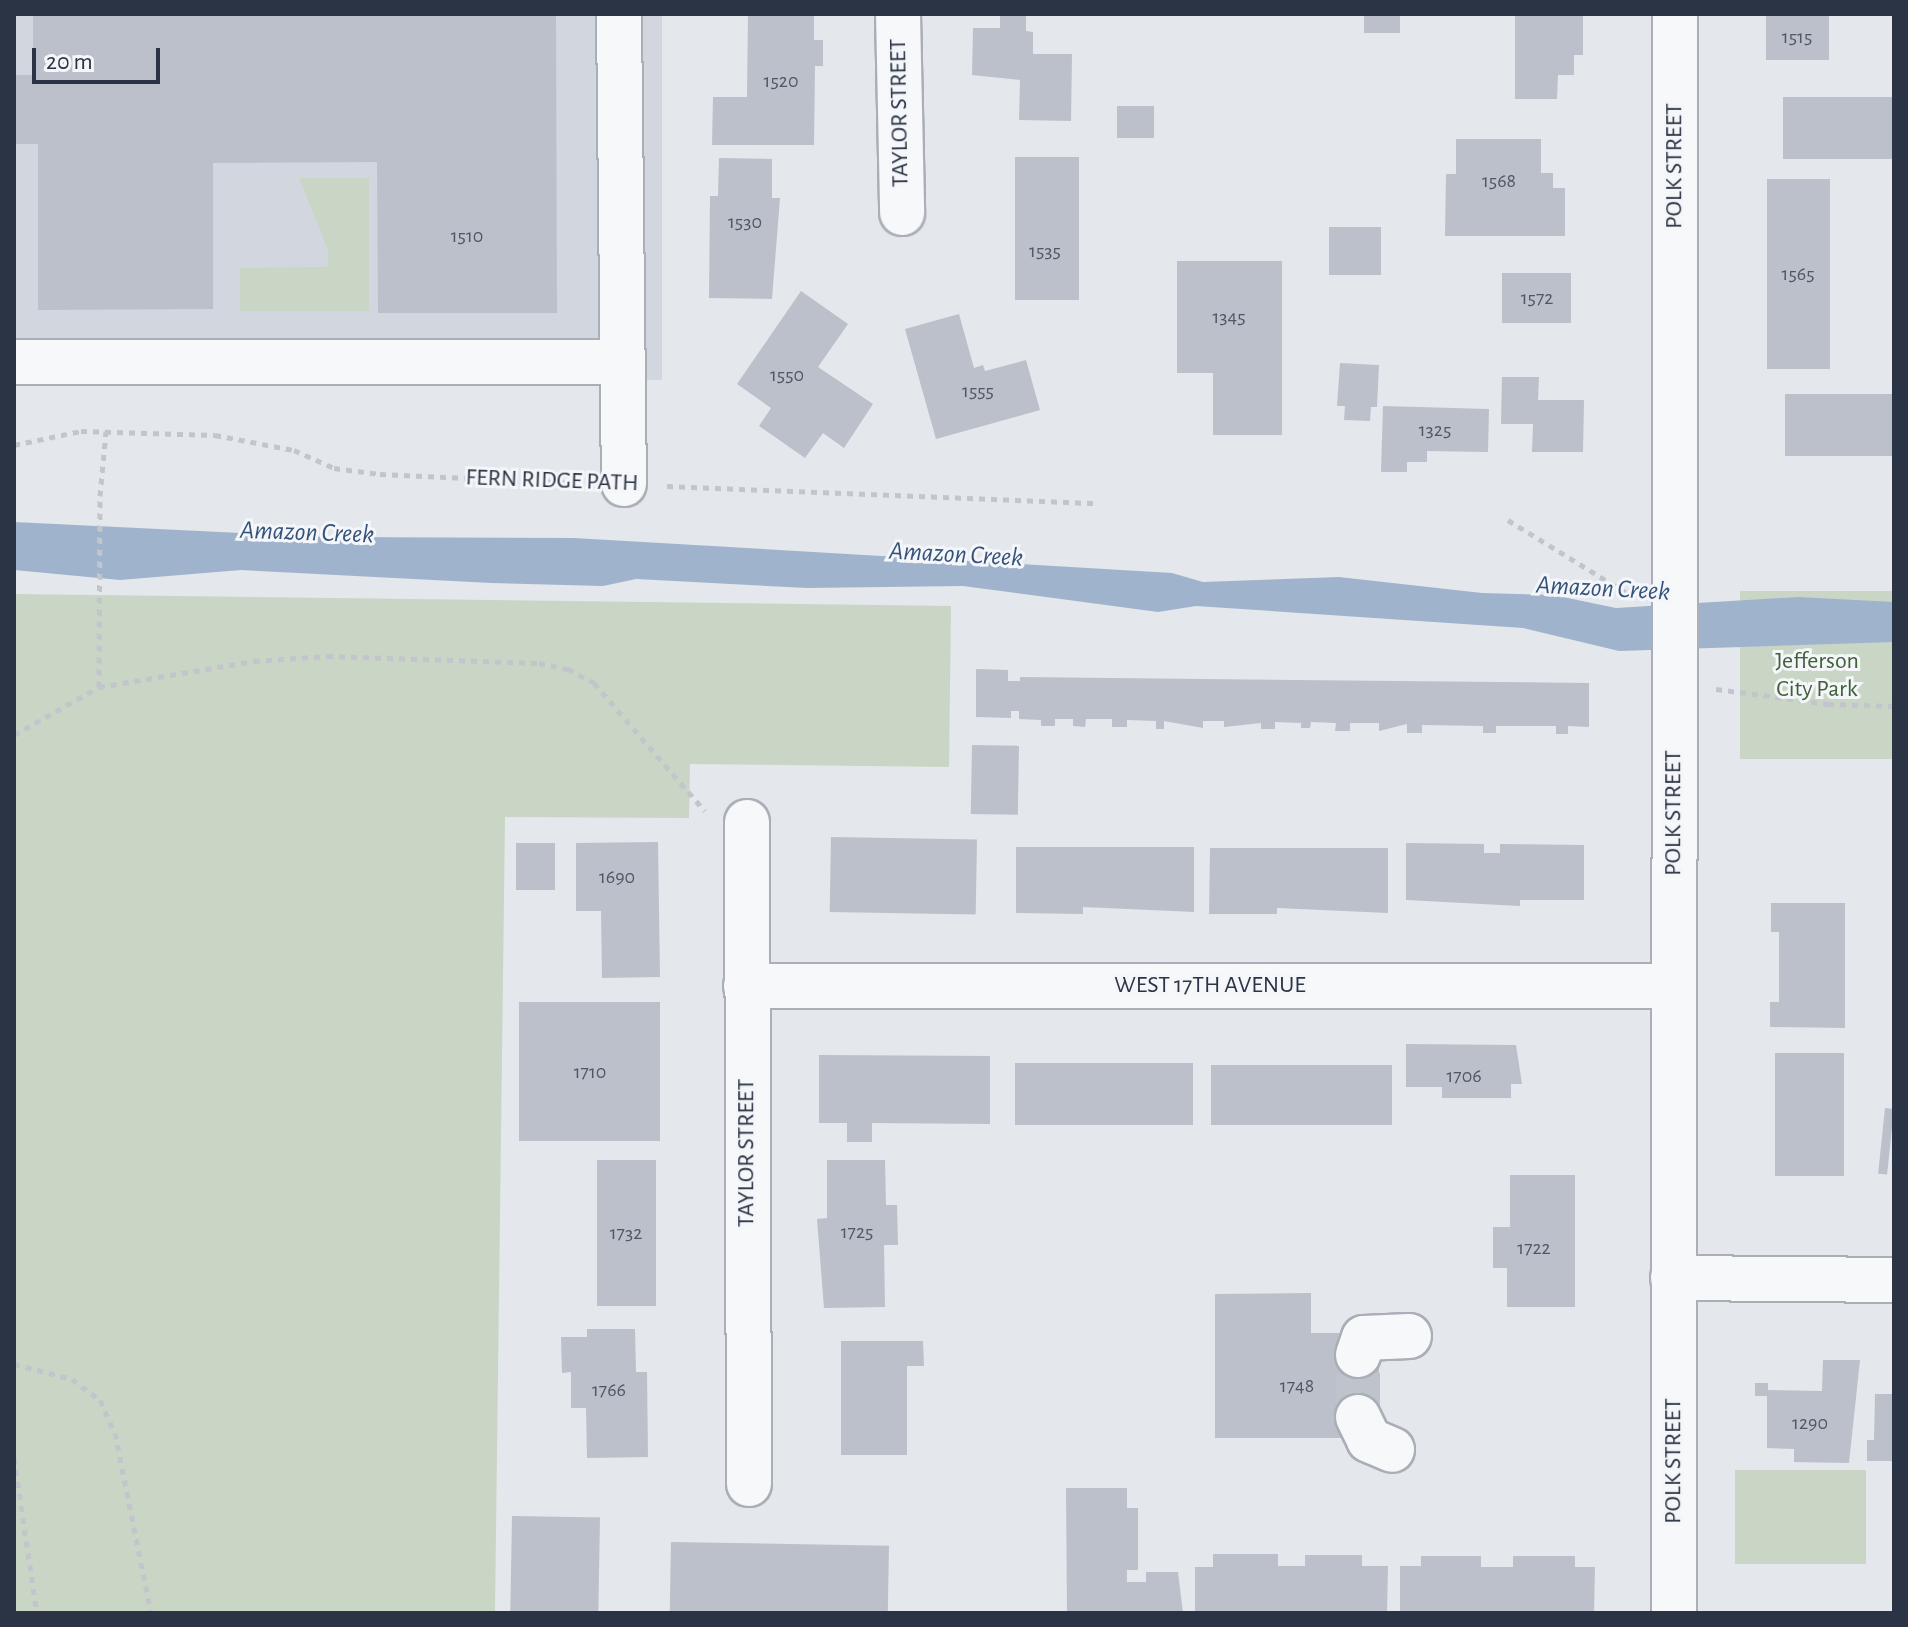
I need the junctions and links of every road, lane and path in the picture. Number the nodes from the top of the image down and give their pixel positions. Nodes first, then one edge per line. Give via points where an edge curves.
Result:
1 (619, 14) edge
2 (898, 14) edge
3 (1675, 14) edge
4 (902, 213) dead end
5 (14, 362) edge
6 (622, 362) junction
7 (106, 431) junction
8 (14, 445) edge
9 (624, 484) junction
10 (1098, 503) dead end
11 (1508, 520) dead end
12 (1633, 597) dead end
13 (1674, 677) junction
14 (99, 687) junction
15 (1894, 706) edge
16 (14, 735) edge
17 (747, 822) joint
18 (746, 986) junction
19 (1673, 986) junction
20 (1673, 1278) junction
21 (1894, 1280) edge
22 (1409, 1336) dead end
23 (1358, 1355) dead end
24 (14, 1364) edge
25 (1358, 1417) tunnel mouth
26 (1392, 1450) dead end
27 (14, 1458) edge
28 (749, 1484) dead end
29 (37, 1613) edge
30 (151, 1613) edge
31 (1674, 1613) edge

1 - 6 street
2 - 4 street, TAYLOR STREET
3 - 13 street, POLK STREET
5 - 6 street
6 - 9 street
7 - 8 path, FERN RIDGE PATH via 58,433
7 - 9 path, FERN RIDGE PATH via 215,435 294,450 334,468 380,474
7 - 14 path via 100,496
9 - 10 path, FERN RIDGE PATH
11 - 12 path
13 - 15 path
13 - 19 street, POLK STREET
14 - 16 path
14 - 17 path via 254,661 327,656 568,669 594,683 707,813
17 - 18 street, TAYLOR STREET
18 - 19 street, WEST 17TH AVENUE
18 - 28 street, TAYLOR STREET
19 - 20 street, POLK STREET
20 - 21 street
20 - 31 street, POLK STREET
22 - 23 street via 1364,1338
24 - 30 path via 72,1379 100,1400 115,1433
25 - 26 street via 1369,1440
27 - 29 path

